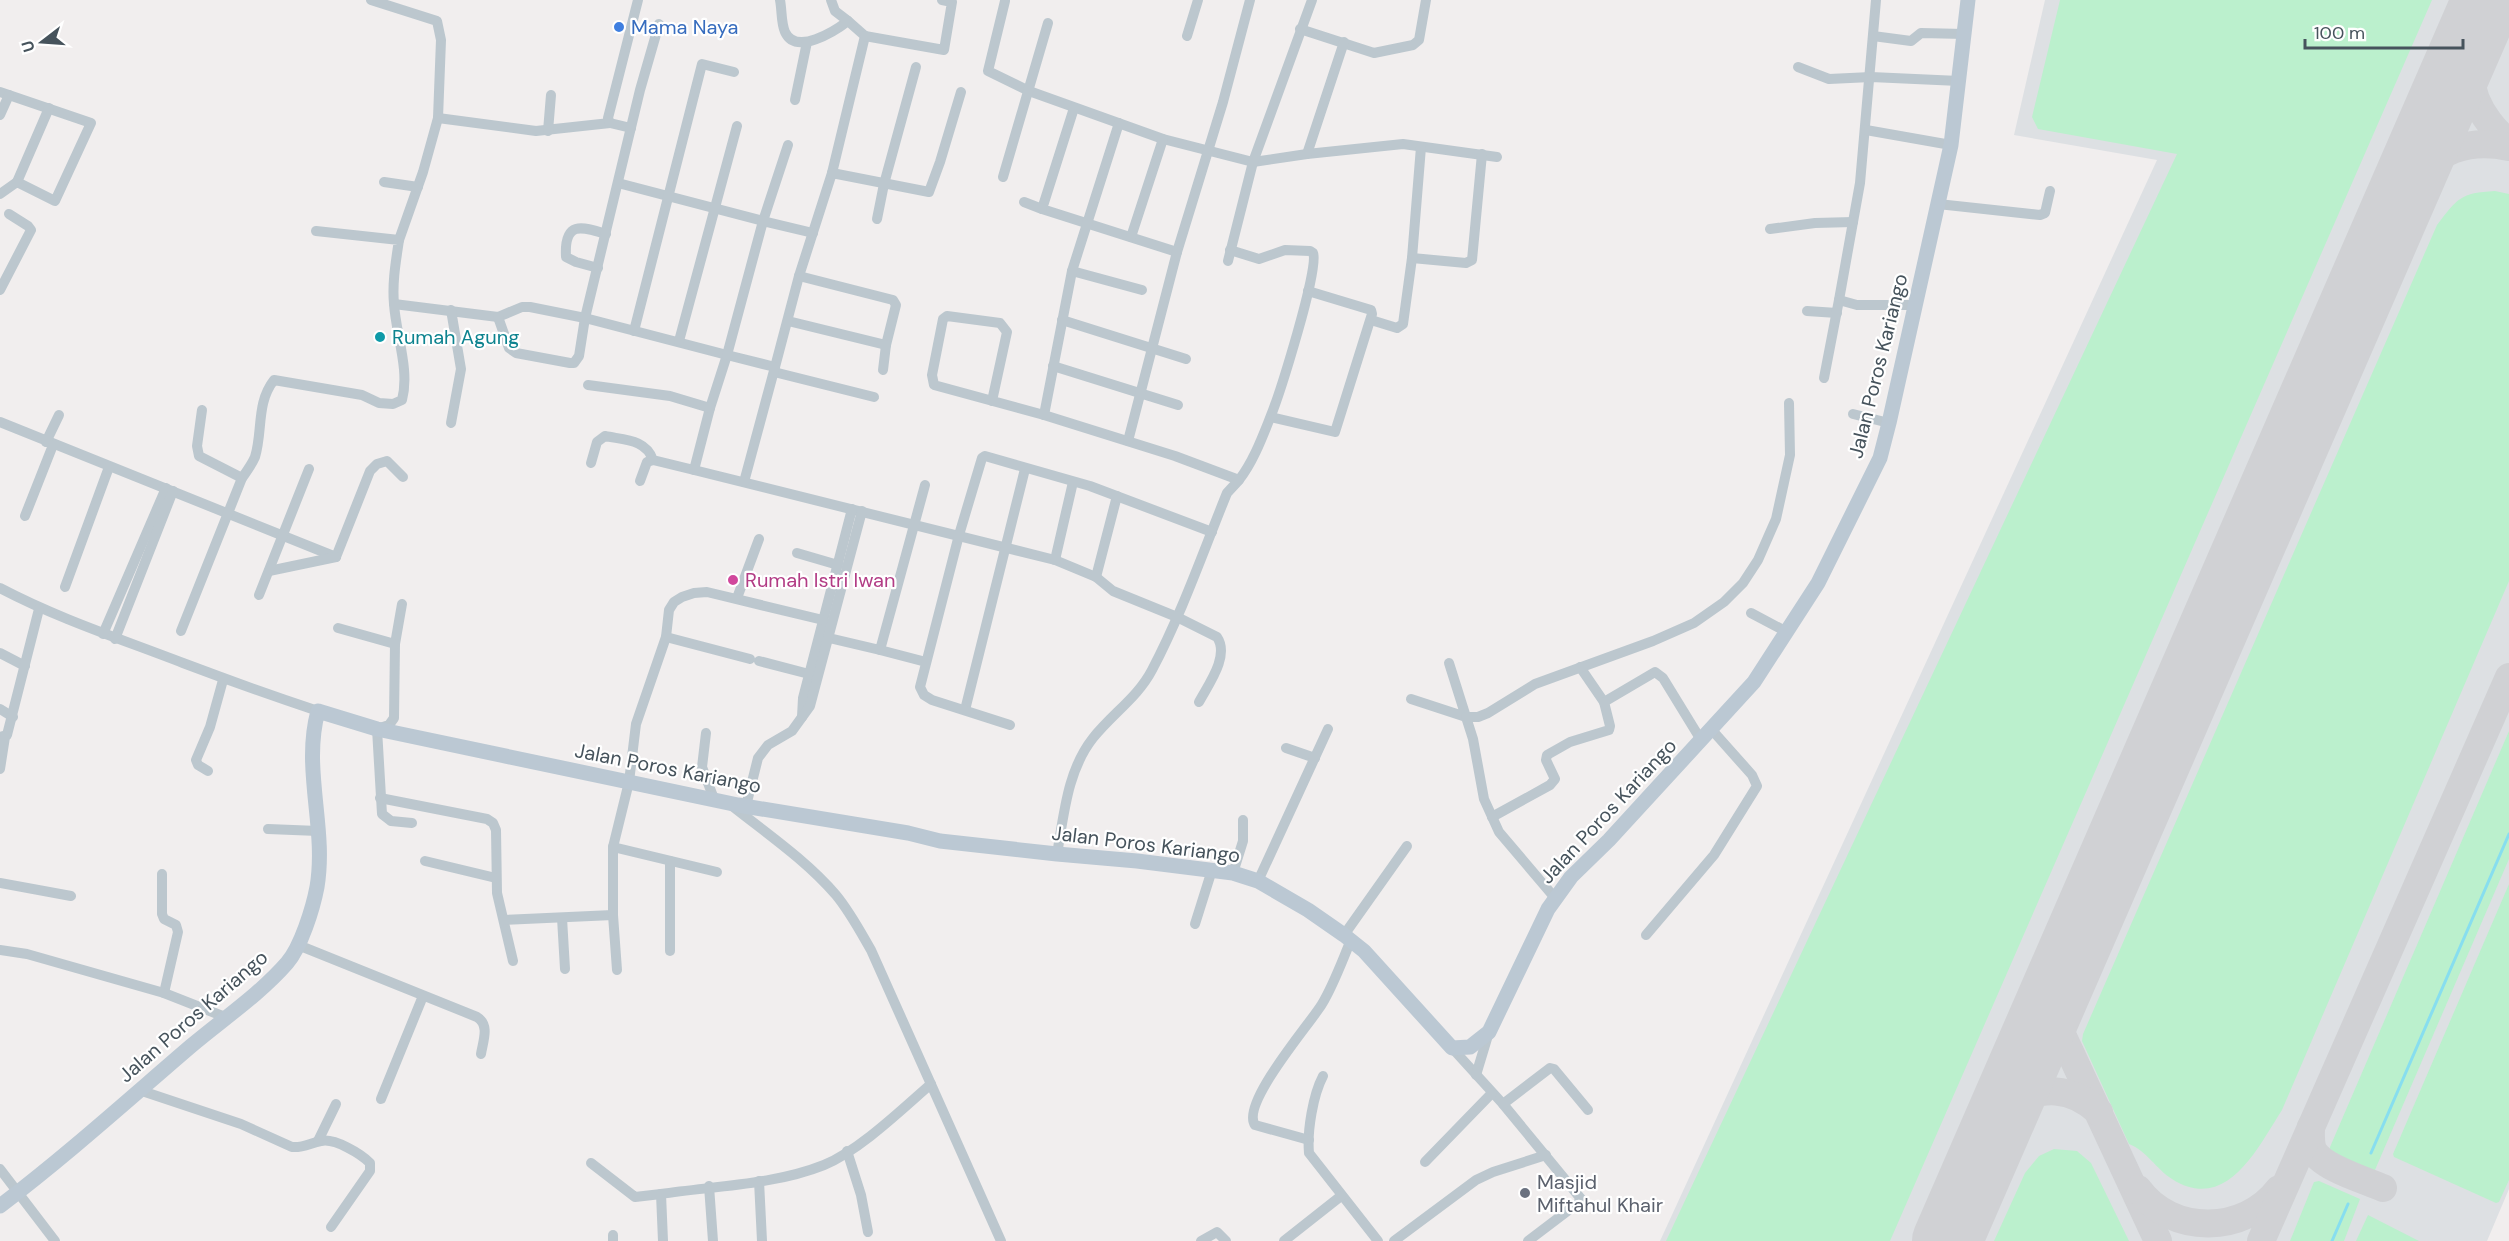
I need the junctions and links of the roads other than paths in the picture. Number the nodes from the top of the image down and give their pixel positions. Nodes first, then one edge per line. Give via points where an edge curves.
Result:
1 (370, 0) edge
2 (638, 0) edge
3 (780, 0) edge
4 (831, 0) edge
5 (1005, 0) edge
6 (1198, 0) edge
7 (1250, 0) edge
8 (1312, 0) edge
9 (1426, 0) edge
10 (1876, 0) edge
11 (1968, 0) edge
12 (948, 1) edge
13 (848, 21) junction
14 (1048, 23) dead end
15 (659, 24) dead end
16 (1300, 29) junction
17 (1964, 34) junction
18 (866, 36) junction
19 (1187, 36) dead end
20 (1873, 36) junction
21 (807, 42) junction
22 (1344, 42) junction
23 (916, 67) dead end
24 (1798, 68) dead end
25 (734, 72) dead end
26 (1871, 76) junction
27 (1959, 81) junction
28 (1029, 91) junction
29 (961, 92) dead end
30 (5, 93) edge
31 (551, 95) dead end
32 (795, 100) dead end
33 (49, 108) junction
34 (1074, 108) junction
35 (0, 115) edge
36 (438, 118) junction
37 (610, 123) junction
38 (1119, 123) junction
39 (737, 126) dead end
40 (631, 128) junction
41 (1866, 130) junction
42 (548, 131) junction
43 (1163, 139) junction
44 (788, 145) dead end
45 (1951, 145) junction
46 (1421, 147) junction
47 (1208, 151) junction
48 (1307, 154) junction
49 (1482, 154) junction
50 (1497, 157) dead end
51 (1253, 162) junction
52 (832, 173) junction
53 (1003, 177) dead end
54 (17, 182) junction
55 (384, 182) dead end
56 (618, 183) junction
57 (884, 184) junction
58 (418, 187) junction
59 (2050, 191) dead end
60 (0, 194) edge
61 (668, 196) junction
62 (1024, 202) dead end
63 (1938, 204) junction
64 (714, 207) junction
65 (1042, 209) junction
66 (9, 214) dead end
67 (877, 219) dead end
68 (764, 220) junction
69 (1087, 222) junction
70 (1853, 222) junction
71 (1770, 229) dead end
72 (316, 231) dead end
73 (813, 233) junction
74 (606, 234) junction
75 (1131, 237) junction
76 (399, 240) junction
77 (1177, 252) junction
78 (1412, 258) junction
79 (598, 268) junction
80 (1072, 271) junction
81 (799, 276) junction
82 (0, 290) edge
83 (1142, 290) dead end
84 (1308, 291) junction
85 (1839, 300) junction
86 (394, 304) junction
87 (1915, 305) junction
88 (451, 310) junction
89 (1807, 312) dead end
90 (1837, 313) junction
91 (498, 317) junction
92 (585, 318) junction
93 (1062, 320) junction
94 (1371, 320) junction
95 (788, 321) junction
96 (634, 331) junction
97 (679, 341) junction
98 (886, 345) junction
99 (1154, 349) junction
100 (727, 355) junction
101 (1186, 359) dead end
102 (1053, 366) junction
103 (775, 369) junction
104 (883, 370) dead end
105 (1824, 378) dead end
106 (588, 385) dead end
107 (1141, 393) junction
108 (874, 397) dead end
109 (992, 401) junction
110 (1789, 403) dead end
111 (1178, 405) dead end
112 (710, 408) junction
113 (202, 410) dead end
114 (1853, 414) dead end
115 (59, 415) dead end
116 (1044, 415) junction
117 (1271, 417) junction
118 (0, 422) edge
119 (451, 423) dead end
120 (1889, 423) junction
121 (1128, 441) junction
122 (50, 443) junction
123 (653, 460) junction
124 (591, 463) dead end
125 (109, 466) junction
126 (309, 469) dead end
127 (1025, 469) junction
128 (694, 470) junction
129 (403, 477) dead end
130 (242, 478) junction
131 (1239, 480) junction
132 (640, 481) dead end
133 (744, 482) junction
134 (1073, 482) junction
135 (925, 485) dead end
136 (170, 490) junction
137 (1117, 496) junction
138 (857, 510) junction
139 (229, 513) junction
140 (25, 516) dead end
141 (914, 524) junction
142 (1212, 532) junction
143 (959, 535) junction
144 (284, 536) junction
145 (759, 539) dead end
146 (1005, 548) junction
147 (797, 553) dead end
148 (336, 557) junction
149 (1055, 560) junction
150 (838, 565) junction
151 (269, 570) junction
152 (1096, 577) junction
153 (65, 587) dead end
154 (0, 588) edge
155 (259, 595) dead end
156 (737, 598) junction
157 (402, 604) dead end
158 (39, 609) junction
159 (1751, 613) dead end
160 (1177, 617) junction
161 (823, 620) junction
162 (338, 628) dead end
163 (181, 632) dead end
164 (1787, 632) junction
165 (103, 634) junction
166 (666, 637) junction
167 (829, 638) junction
168 (114, 639) junction
169 (395, 644) junction
170 (880, 650) junction
171 (0, 653) edge
172 (926, 662) junction
173 (1449, 663) dead end
174 (25, 666) junction
175 (1580, 667) junction
176 (809, 674) junction
177 (223, 680) junction
178 (1411, 699) dead end
179 (1199, 702) dead end
180 (1604, 702) junction
181 (0, 709) edge
182 (965, 710) junction
183 (318, 711) junction
184 (13, 717) junction
185 (802, 717) junction
186 (1466, 717) junction
187 (1010, 725) dead end
188 (377, 729) junction
189 (1328, 729) dead end
190 (706, 733) dead end
191 (1707, 735) junction
192 (2, 737) edge
193 (1286, 748) dead end
194 (1315, 758) junction
195 (0, 769) edge
196 (208, 771) dead end
197 (629, 782) junction
198 (380, 798) junction
199 (721, 801) junction
200 (746, 806) junction
201 (1492, 818) junction
202 (1243, 820) dead end
203 (412, 823) dead end
204 (268, 829) dead end
205 (318, 831) junction
206 (1407, 846) dead end
207 (613, 847) junction
208 (1057, 854) junction
209 (424, 861) dead end
210 (670, 861) junction
211 (1212, 870) junction
212 (717, 872) dead end
213 (1233, 873) junction
214 (162, 874) dead end
215 (496, 878) junction
216 (1258, 881) junction
217 (0, 883) edge
218 (71, 896) dead end
219 (1555, 898) junction
220 (614, 915) junction
221 (562, 918) junction
222 (504, 920) junction
223 (1195, 924) dead end
224 (1647, 935) dead end
225 (1347, 938) junction
226 (298, 945) junction
227 (0, 950) edge
228 (670, 951) dead end
229 (513, 961) dead end
230 (565, 969) dead end
231 (617, 970) dead end
232 (164, 993) junction
233 (423, 996) junction
234 (225, 1017) junction
235 (1489, 1032) junction
236 (1452, 1048) junction
237 (481, 1054) dead end
238 (1476, 1075) junction
239 (1323, 1076) dead end
240 (931, 1084) junction
241 (139, 1090) junction
242 (1492, 1093) junction
243 (381, 1099) dead end
244 (336, 1104) dead end
245 (1503, 1104) junction
246 (1588, 1110) dead end
247 (1309, 1140) junction
248 (318, 1142) junction
249 (847, 1151) junction
250 (1546, 1155) junction
251 (1425, 1162) dead end
252 (591, 1163) dead end
253 (0, 1169) edge
254 (759, 1181) junction
255 (709, 1186) junction
256 (17, 1193) junction
257 (661, 1194) junction
258 (1341, 1196) junction
259 (0, 1206) edge
260 (331, 1227) dead end
261 (868, 1232) dead end
262 (53, 1240) edge
263 (663, 1241) edge
264 (713, 1241) edge
265 (762, 1241) edge
266 (1002, 1241) edge
267 (1201, 1241) edge
268 (1226, 1241) edge
269 (1284, 1241) edge
270 (1378, 1241) edge
271 (1394, 1241) edge
272 (1528, 1241) edge

1 - 36 street via 437,21 441,40
2 - 37 street
3 - 21 street via 787,36
4 - 13 street via 835,11
5 - 28 street via 988,71
6 - 19 street
7 - 47 street
8 - 16 street
9 - 22 street via 1415,44 1374,52
10 - 20 street
11 - 17 main road, Jalan Poros Kariango
12 - 18 street via 944,51
13 - 18 street
13 - 21 street
14 - 28 street
15 - 40 street
16 - 22 street
16 - 51 street
17 - 20 street via 1922,33 1911,41
17 - 27 main road, Jalan Poros Kariango
18 - 52 street
20 - 26 street
21 - 32 street
22 - 48 street
23 - 57 street
24 - 26 street via 1829,79
25 - 61 street via 702,64
26 - 27 street
26 - 41 street
27 - 45 main road, Jalan Poros Kariango
28 - 34 street
28 - 53 street
29 - 57 street via 931,190 926,193
30 - 33 street
30 - 35 street
31 - 42 street
33 - 54 street
33 - 54 street via 91,123 55,201
34 - 38 street
34 - 65 street
36 - 42 street
36 - 58 street
37 - 40 street
37 - 42 street
38 - 43 street
38 - 69 street
39 - 64 street
40 - 56 street
41 - 45 street
41 - 70 street
43 - 47 street
43 - 75 street
44 - 68 street
45 - 63 main road, Jalan Poros Kariango
46 - 48 street via 1403,144
46 - 49 street
46 - 78 street
47 - 51 street
47 - 77 street
48 - 51 street
49 - 50 street
49 - 78 street via 1472,260 1466,263
51 - 84 street via 1229,256 1259,259 1286,250 1310,251 1315,260
52 - 57 street
52 - 73 street
54 - 60 street
55 - 58 street
56 - 61 street
56 - 74 street
57 - 67 street
58 - 76 street
59 - 63 street via 2045,213 2040,215
61 - 64 street
61 - 96 street
62 - 65 street
63 - 87 main road, Jalan Poros Kariango
64 - 68 street
64 - 97 street
65 - 69 street
66 - 82 street via 31,230
68 - 73 street
68 - 100 street
69 - 75 street
69 - 80 street
70 - 71 street
70 - 85 street
72 - 76 street
73 - 81 street
74 - 79 street
74 - 79 street via 581,226 568,237 566,257
75 - 77 street
76 - 86 street
77 - 99 street
78 - 94 street via 1402,326
79 - 92 street
80 - 83 street
80 - 93 street
81 - 95 street
81 - 98 street via 893,300 896,305
84 - 94 street via 1370,308
84 - 117 street
85 - 87 street via 1857,305
85 - 90 street
86 - 88 street
86 - 130 street via 402,363 402,400 379,403 362,395 274,380 263,403 255,458
87 - 120 main road, Jalan Poros Kariango
88 - 91 street
88 - 119 street via 461,369
89 - 90 street
90 - 105 street
91 - 92 street via 530,307
91 - 92 street via 508,348 570,363 579,356
92 - 96 street
93 - 99 street
93 - 102 street
94 - 117 street via 1335,432
95 - 98 street
95 - 103 street
96 - 97 street
97 - 100 street
98 - 104 street
99 - 101 street
99 - 107 street
100 - 103 street
100 - 112 street
102 - 107 street
102 - 116 street
103 - 108 street
103 - 133 street
106 - 112 street via 670,396
107 - 111 street
107 - 121 street
109 - 109 street via 932,384 943,319 947,316 1005,326
109 - 116 street
110 - 175 street via 1790,455 1776,519 1743,583 1694,623
112 - 128 street
113 - 130 street via 198,456
114 - 120 street
115 - 122 street
116 - 121 street
117 - 131 street
118 - 122 street
120 - 164 main road, Jalan Poros Kariango via 1880,458 1866,489 1818,583
121 - 131 street
122 - 125 street
122 - 140 street
123 - 124 street via 645,445 605,436 597,442
123 - 128 street
123 - 132 street via 647,462
125 - 136 street
125 - 153 street
126 - 144 street
127 - 134 street
127 - 143 street via 983,457
127 - 146 street
128 - 133 street
129 - 148 street via 387,461 370,471
130 - 139 street
131 - 142 street via 1227,493
133 - 138 street
134 - 137 street
134 - 149 street
135 - 141 street
136 - 139 street
136 - 165 street
136 - 168 street
137 - 142 street
137 - 152 street
138 - 141 street
138 - 150 street
138 - 167 street
139 - 144 street
139 - 163 street
141 - 143 street
141 - 170 street
142 - 160 street
143 - 146 street
143 - 172 street
144 - 148 street
144 - 151 street
145 - 156 street
146 - 149 street
146 - 182 street
147 - 150 street
148 - 151 street
149 - 152 street
150 - 161 street
151 - 155 street
152 - 160 street via 1113,591
154 - 158 street
156 - 161 street
156 - 166 street via 707,592 682,597 669,610
157 - 169 street
158 - 165 street
158 - 174 street
159 - 164 street
160 - 179 street via 1213,634 1220,642 1221,656 1215,674
160 - 208 street via 1135,695 1093,737 1075,765
161 - 176 street
162 - 169 street
164 - 191 main road, Jalan Poros Kariango via 1754,682
165 - 168 street
166 - 176 street
166 - 197 street via 636,724
167 - 170 street
167 - 185 street via 810,706
168 - 177 street
169 - 188 street via 394,718 389,725
170 - 172 street
171 - 174 street
172 - 182 street via 920,687 924,695
173 - 186 street
174 - 184 street
175 - 180 street
175 - 186 street via 1535,684 1488,713
176 - 185 street
177 - 183 street
177 - 196 street via 196,760
178 - 186 street
180 - 191 street via 1654,672 1663,678
180 - 201 street via 1609,730 1570,742 1546,755 1555,779 1550,785
181 - 184 street
182 - 187 street
183 - 188 main road, Jalan Poros Kariango
183 - 205 main road, Jalan Poros Kariango via 311,755
184 - 192 street
185 - 200 street via 792,731 768,746 758,758
186 - 201 street via 1484,799
188 - 197 main road, Jalan Poros Kariango
188 - 198 street
189 - 194 street
190 - 199 street via 702,766
191 - 219 main road, Jalan Poros Kariango
191 - 224 street via 1752,775 1757,786 1714,855
192 - 195 street
193 - 194 street
194 - 216 street
197 - 199 main road, Jalan Poros Kariango
197 - 207 street
198 - 203 street via 386,819
198 - 215 street via 493,823
199 - 200 main road, Jalan Poros Kariango
199 - 240 street via 806,865 836,895 871,950
200 - 208 main road, Jalan Poros Kariango via 940,841
201 - 219 street via 1505,842
202 - 213 street via 1243,841
204 - 205 street
205 - 226 main road, Jalan Poros Kariango via 317,888
206 - 225 street
207 - 210 street
207 - 220 street
208 - 211 main road, Jalan Poros Kariango
209 - 215 street
210 - 212 street
210 - 228 street
211 - 213 main road, Jalan Poros Kariango
211 - 223 street
213 - 216 main road, Jalan Poros Kariango
214 - 232 street via 162,914 176,925 178,932
215 - 222 street
216 - 225 main road, Jalan Poros Kariango via 1308,909
217 - 218 street
219 - 235 main road, Jalan Poros Kariango
220 - 221 street
220 - 231 street
221 - 222 street
221 - 230 street
222 - 229 street
225 - 236 main road, Jalan Poros Kariango
225 - 247 street via 1323,1002 1266,1079 1252,1118 1255,1125
226 - 233 street
226 - 234 main road, Jalan Poros Kariango via 276,974
227 - 232 street
232 - 234 street
233 - 237 street via 483,1021
233 - 243 street
234 - 241 main road, Jalan Poros Kariango
235 - 236 main road via 1470,1047
235 - 238 street
236 - 238 street
238 - 242 street
239 - 247 street via 1316,1090
240 - 249 street
240 - 266 street
241 - 248 street via 241,1124 292,1148
241 - 256 main road, Jalan Poros Kariango
242 - 245 street
242 - 251 street
244 - 248 street
245 - 246 street via 1550,1068
245 - 250 street
247 - 258 street via 1310,1155
248 - 260 street via 337,1144 371,1167
249 - 254 street via 824,1165
249 - 261 street
250 - 271 street via 1476,1180
250 - 272 street via 1582,1200
252 - 257 street via 634,1197
253 - 256 street
254 - 255 street
254 - 265 street
255 - 257 street
255 - 264 street
256 - 259 main road, Jalan Poros Kariango
256 - 262 street
257 - 263 street
258 - 269 street
258 - 270 street
267 - 268 street via 1217,1232

